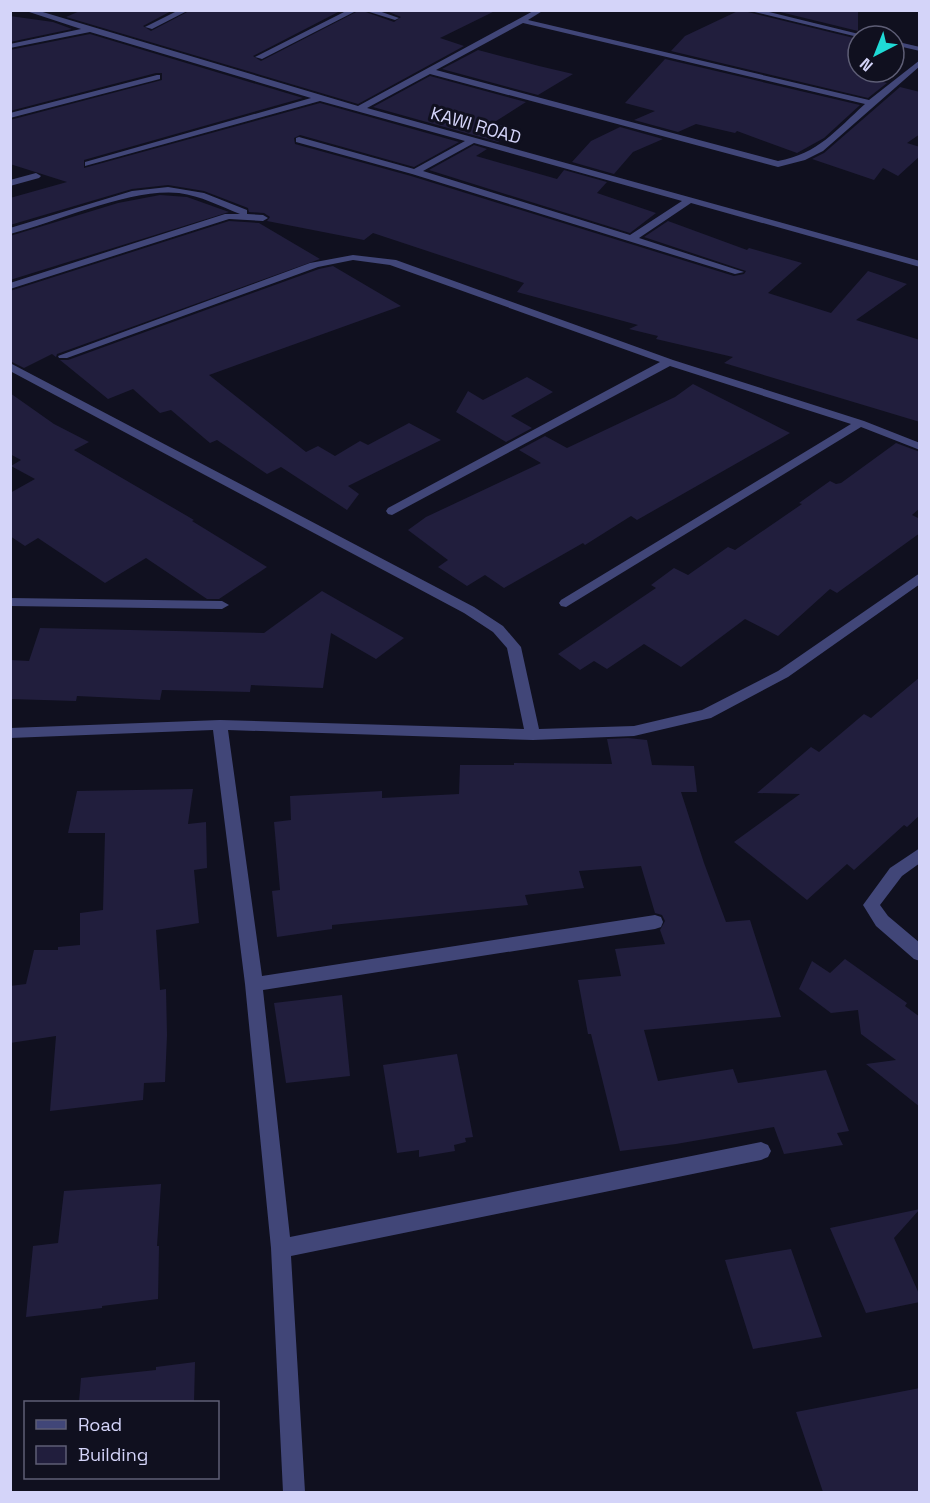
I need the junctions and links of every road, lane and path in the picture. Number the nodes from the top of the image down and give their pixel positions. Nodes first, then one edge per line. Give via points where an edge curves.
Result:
1 (26, 10) edge
2 (63, 10) edge
3 (186, 10) edge
4 (355, 10) edge
5 (366, 10) edge
6 (541, 10) edge
7 (749, 10) edge
8 (48, 17) junction
9 (395, 18) dead end
10 (523, 21) junction
11 (149, 27) dead end
12 (89, 29) junction
13 (846, 32) edge
14 (10, 46) edge
15 (259, 57) dead end
16 (920, 62) edge
17 (430, 71) junction
18 (157, 77) dead end
19 (320, 98) junction
20 (872, 103) junction
21 (359, 109) junction
22 (10, 116) edge
23 (299, 140) dead end
24 (471, 141) junction
25 (88, 164) dead end
26 (415, 172) junction
27 (36, 176) dead end
28 (10, 183) edge
29 (687, 202) junction
30 (10, 231) edge
31 (631, 239) junction
32 (920, 264) edge
33 (739, 272) dead end
34 (10, 286) edge
35 (63, 356) dead end
36 (669, 362) junction
37 (10, 366) edge
38 (860, 423) junction
39 (920, 447) edge
40 (392, 511) dead end
41 (920, 578) edge
42 (10, 602) edge
43 (566, 603) dead end
44 (222, 604) dead end
45 (220, 726) junction
46 (10, 733) edge
47 (533, 735) junction
48 (920, 854) edge
49 (654, 922) dead end
50 (920, 954) edge
51 (254, 984) junction
52 (761, 1151) dead end
53 (281, 1248) junction
54 (294, 1492) edge

1 - 8 street, KAWI ROAD
2 - 8 street
3 - 11 street
4 - 15 street
5 - 9 street
6 - 10 street
7 - 13 street
8 - 12 street, KAWI ROAD
10 - 17 street
10 - 20 street
12 - 14 street
12 - 19 street, KAWI ROAD
16 - 20 street
17 - 20 street via 778,164 811,156
17 - 21 street
18 - 22 street
19 - 21 street, KAWI ROAD
19 - 25 street
21 - 24 street, KAWI ROAD
23 - 26 street
24 - 26 street
24 - 29 street, KAWI ROAD
26 - 31 street
27 - 28 street
29 - 31 street
29 - 32 street, KAWI ROAD
30 - 34 street via 135,193 172,190 263,218 228,216
31 - 33 street
35 - 36 street via 334,258 354,256 392,262
36 - 38 street
36 - 40 street
37 - 47 street via 498,629 514,647
38 - 39 street
38 - 43 street
41 - 47 street via 783,674 706,714 634,731
42 - 44 street
45 - 46 street
45 - 47 street
45 - 51 street
48 - 50 street via 896,872 871,906 882,921
49 - 51 street
51 - 53 street
52 - 53 street
53 - 54 street

